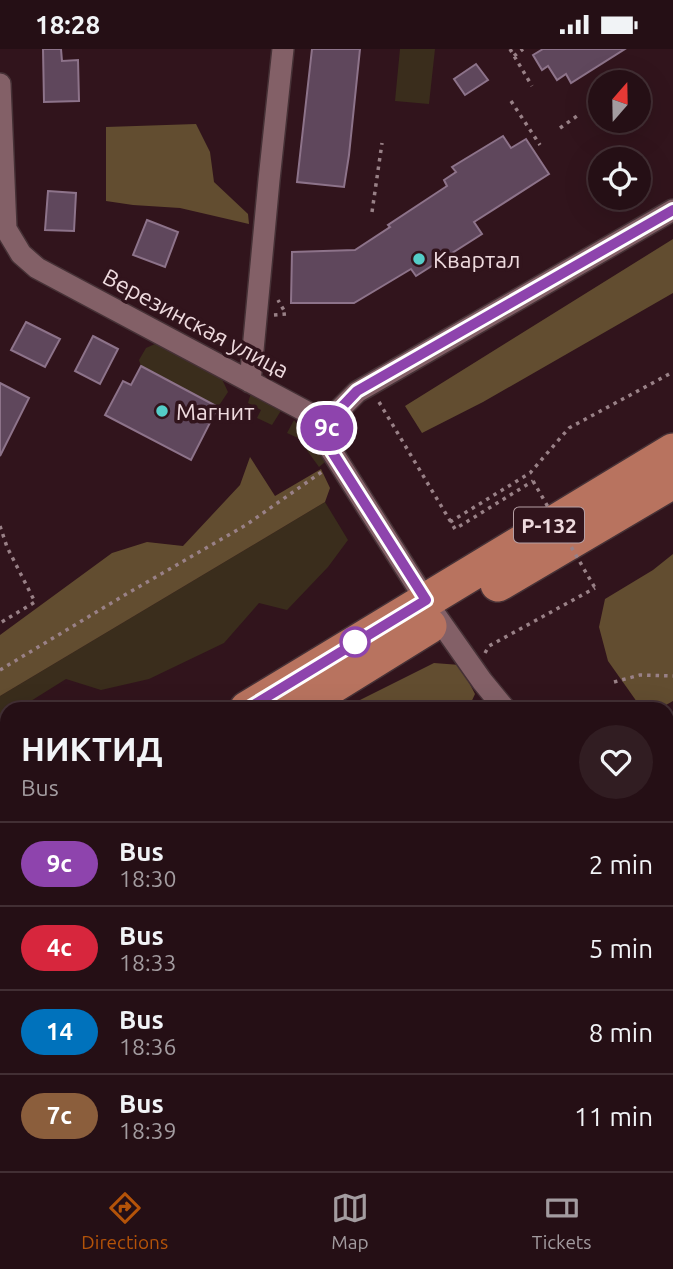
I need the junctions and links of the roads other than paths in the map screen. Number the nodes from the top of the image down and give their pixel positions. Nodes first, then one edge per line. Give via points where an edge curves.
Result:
1 (283, 49) edge
2 (0, 84) edge
3 (673, 210) edge
4 (250, 382) junction
5 (322, 436) junction
6 (673, 451) edge
7 (673, 481) edge
8 (433, 610) junction
9 (260, 702) edge
10 (305, 702) edge
11 (499, 702) edge

1 - 4 street
2 - 4 street, Верезинская улица via 6,229 21,254 37,268
3 - 5 street via 357,391
4 - 5 street, Верезинская улица via 307,412
5 - 8 street, Верезинская улица
6 - 8 highway, Р-132
7 - 8 highway, Р-132
8 - 9 highway, Р-132
8 - 10 highway, Р-132
8 - 11 street, Верезинская улица

